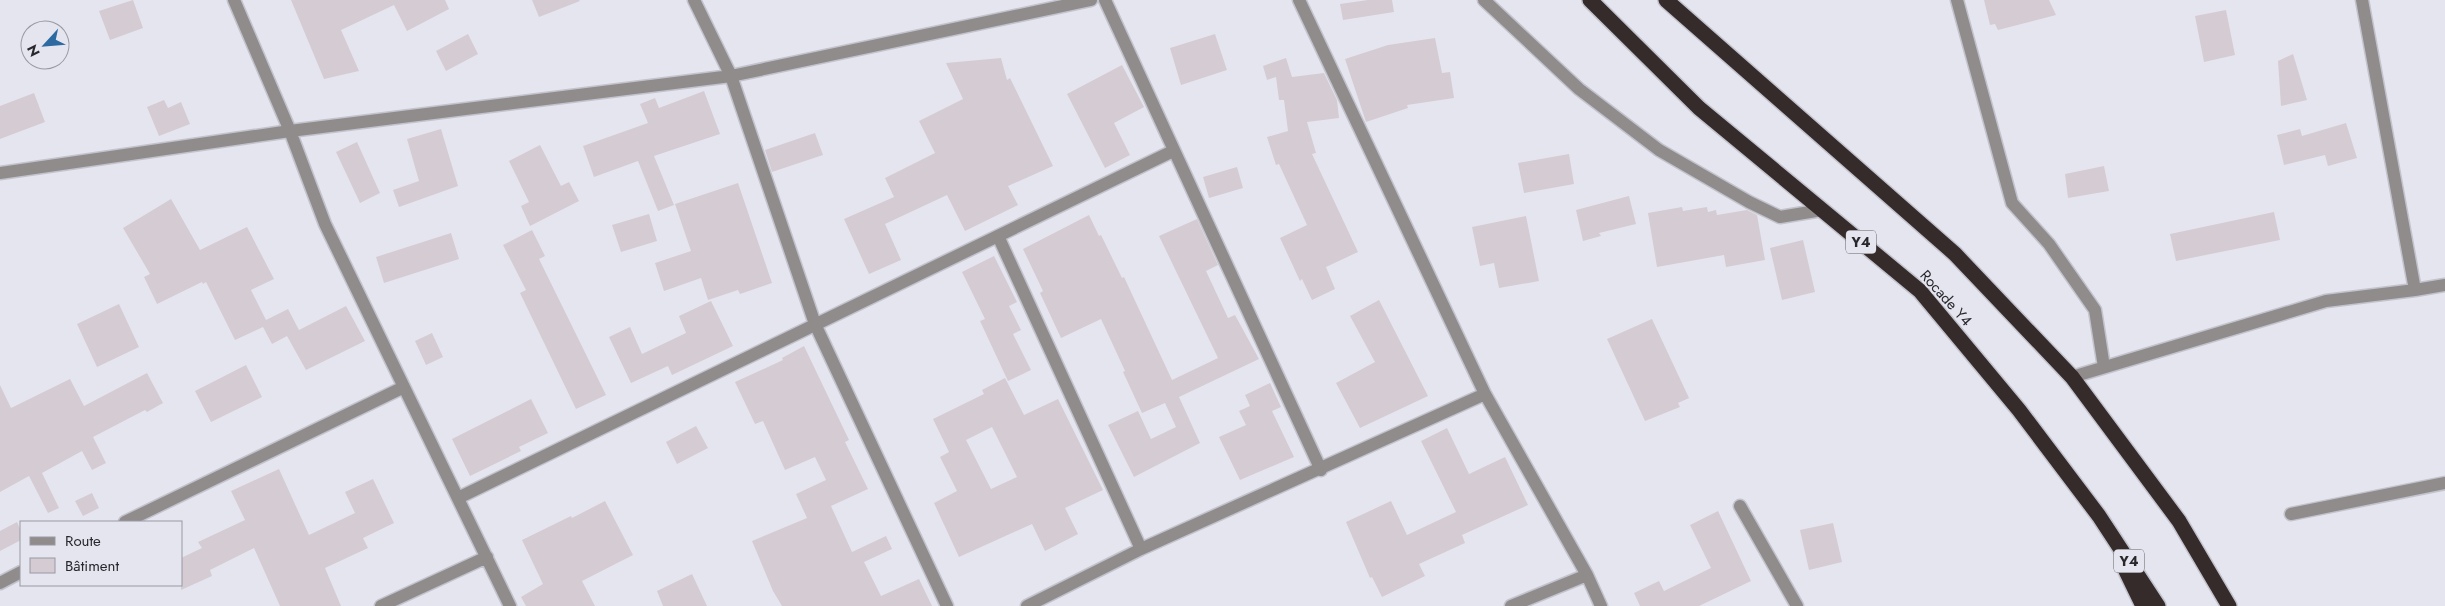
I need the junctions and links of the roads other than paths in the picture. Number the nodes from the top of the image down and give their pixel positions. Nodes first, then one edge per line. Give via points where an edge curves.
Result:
1 (234, 0) edge
2 (694, 0) edge
3 (1091, 0) edge
4 (1106, 0) edge
5 (1300, 0) edge
6 (1484, 0) edge
7 (1590, 0) edge
8 (1666, 0) edge
9 (1957, 0) edge
10 (2362, 0) edge
11 (731, 76) junction
12 (290, 131) junction
13 (1173, 151) junction
14 (0, 173) edge
15 (1822, 210) junction
16 (998, 236) junction
17 (2445, 285) edge
18 (2415, 290) junction
19 (815, 324) junction
20 (2104, 367) junction
21 (2072, 377) junction
22 (404, 387) junction
23 (1485, 394) junction
24 (1321, 470) junction
25 (2445, 483) edge
26 (458, 498) junction
27 (1740, 506) dead end
28 (2291, 514) dead end
29 (2099, 516) junction
30 (127, 521) edge
31 (1141, 548) junction
32 (487, 557) junction
33 (20, 573) edge
34 (1588, 575) junction
35 (0, 583) edge
36 (380, 606) edge
37 (510, 606) edge
38 (947, 606) edge
39 (1026, 606) edge
40 (1511, 606) edge
41 (1601, 606) edge
42 (1797, 606) edge
43 (2143, 606) edge
44 (2158, 606) edge
45 (2229, 606) edge

1 - 12 street
2 - 11 street
3 - 11 street
4 - 13 street
5 - 23 street
6 - 15 street via 1579,89 1659,150 1780,217
7 - 15 highway, Rocade Y4 / Y4 via 1699,108
8 - 21 highway via 1955,254
9 - 20 street via 2012,203 2049,244 2095,310
10 - 18 street
11 - 12 street
11 - 19 street
12 - 14 street
12 - 22 street via 325,224
13 - 16 street
13 - 24 street
15 - 29 highway, Rocade Y4 / Y4 via 1920,291 2019,410
16 - 19 street
16 - 31 street
17 - 18 street
18 - 20 street via 2326,301
19 - 26 street
19 - 38 street
20 - 21 street
21 - 45 highway via 2179,521
22 - 26 street
22 - 30 street
23 - 24 street
23 - 34 street
24 - 31 street
25 - 28 street
26 - 32 street
27 - 42 street
29 - 43 highway
29 - 44 highway, Rocade Y4 / Y4
31 - 39 street
32 - 36 street
32 - 37 street
33 - 35 street
34 - 40 street
34 - 41 street

